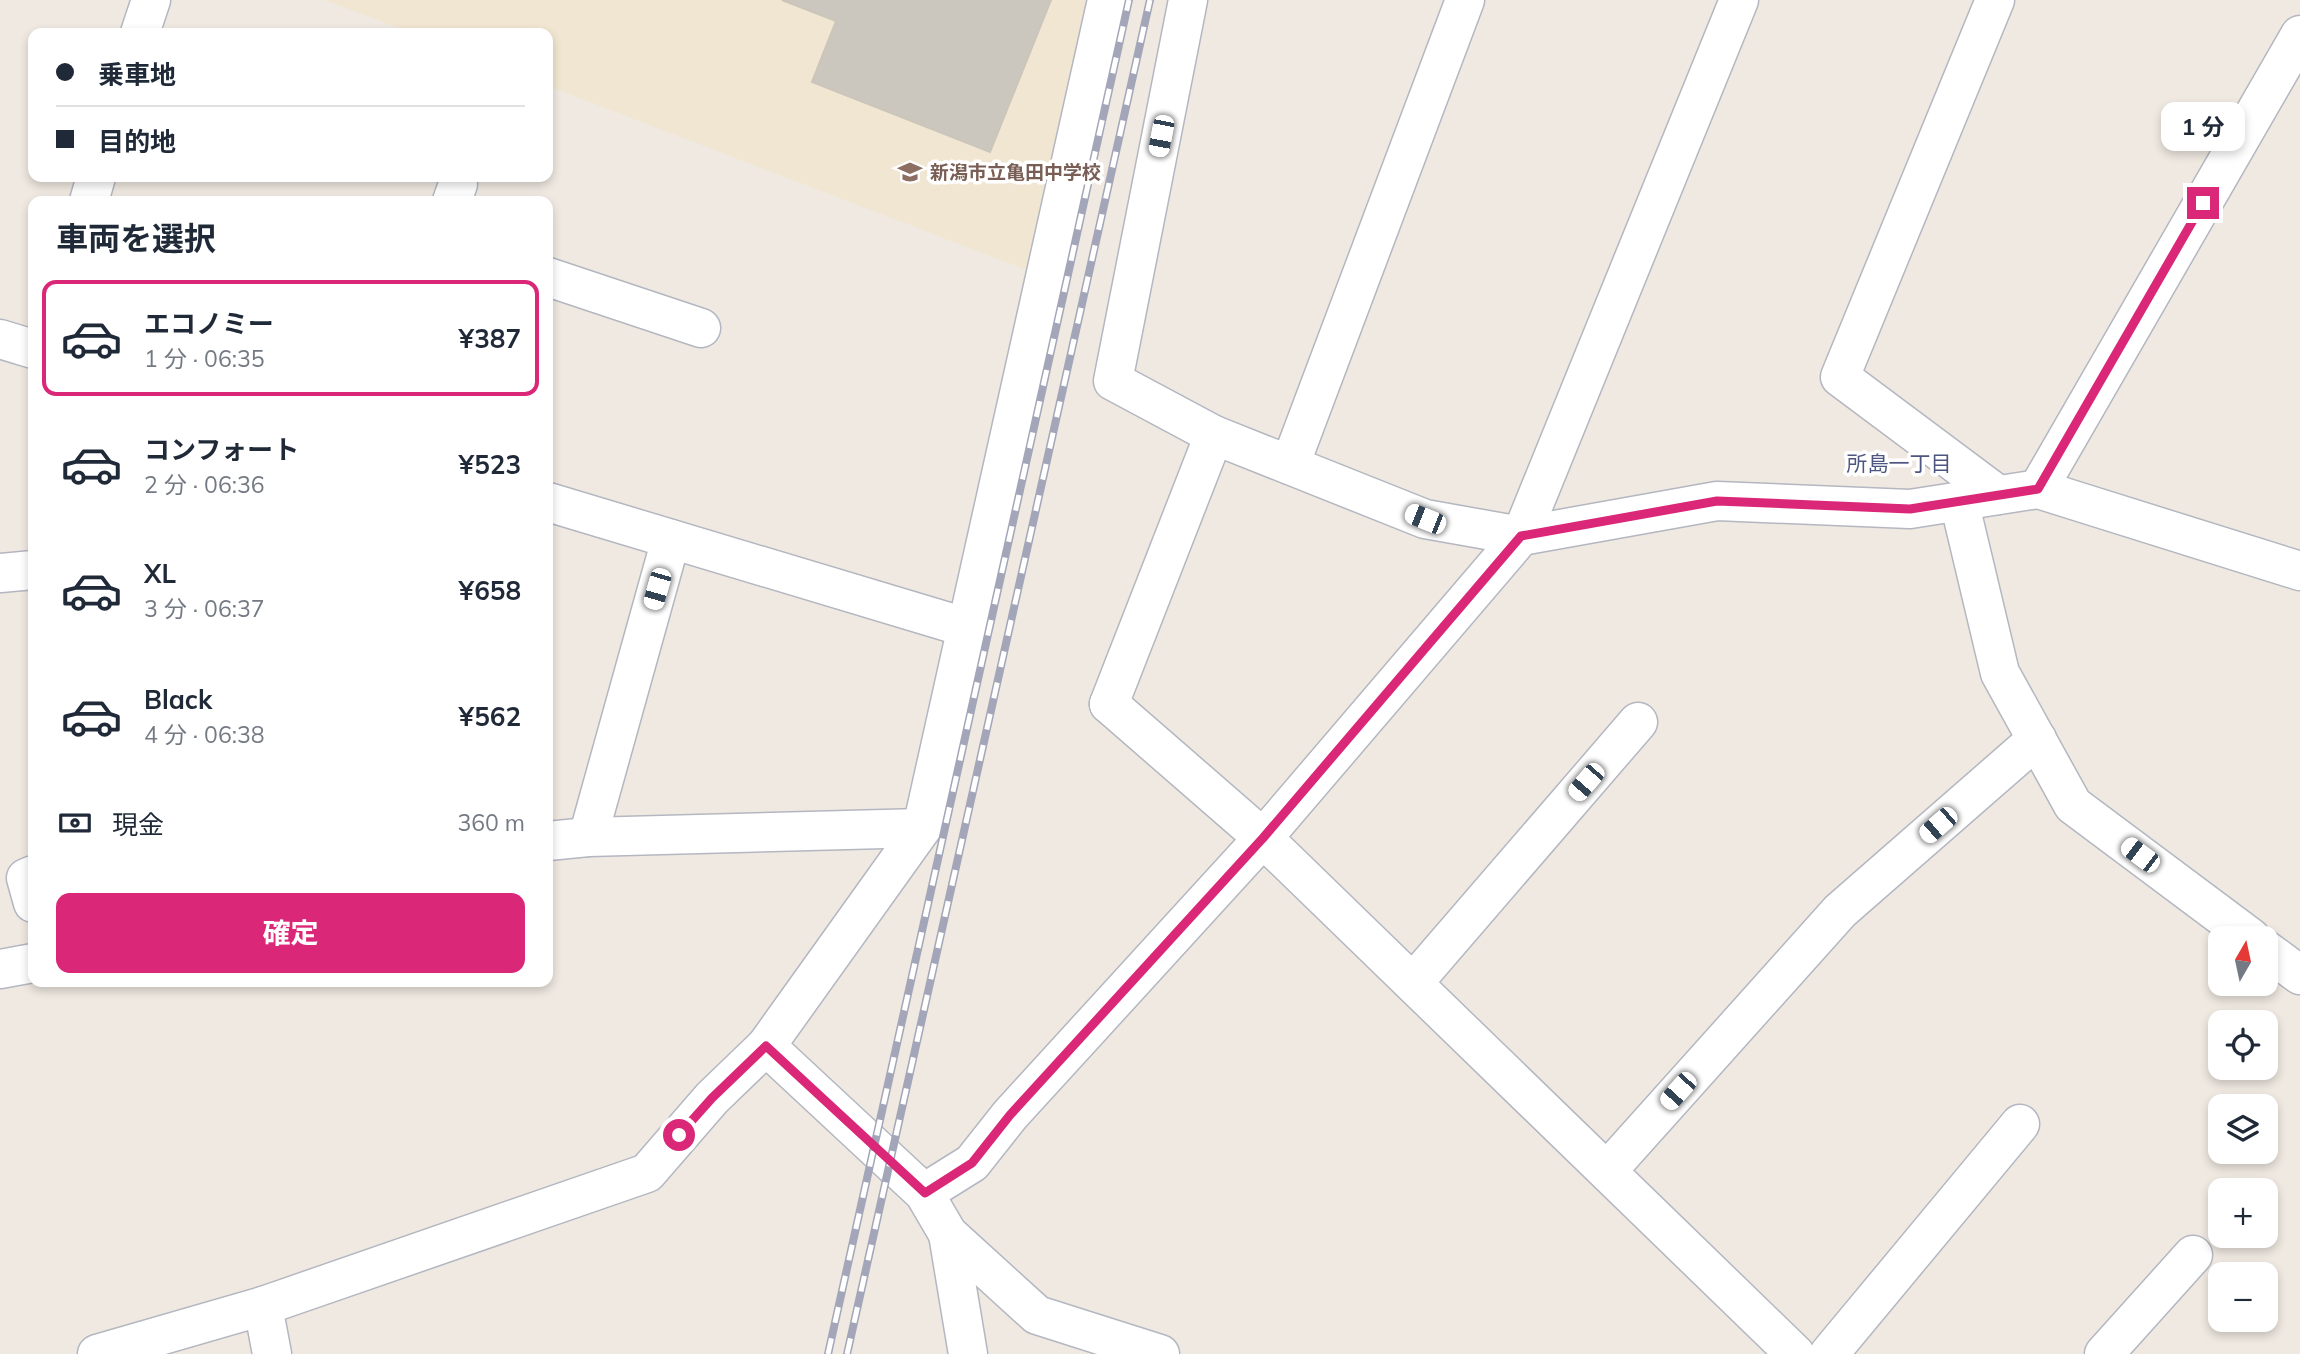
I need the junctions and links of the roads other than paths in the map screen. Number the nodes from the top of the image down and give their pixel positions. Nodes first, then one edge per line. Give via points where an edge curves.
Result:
1 (151, 0) edge
2 (1107, 0) edge
3 (1188, 0) edge
4 (1465, 0) edge
5 (1739, 0) edge
6 (1995, 0) edge
7 (142, 28) edge
8 (2300, 35) edge
9 (553, 279) edge
10 (701, 328) dead end
11 (0, 339) edge
12 (28, 347) edge
13 (1214, 435) junction
14 (1290, 465) junction
15 (2038, 489) junction
16 (1998, 495) junction
17 (1959, 501) junction
18 (553, 504) edge
19 (1521, 536) junction
20 (671, 539) junction
21 (28, 570) edge
22 (2300, 571) edge
23 (0, 573) edge
24 (968, 628) junction
25 (1638, 722) dead end
26 (2037, 739) junction
27 (922, 828) junction
28 (588, 837) junction
29 (1263, 838) junction
30 (553, 840) edge
31 (2234, 926) edge
32 (2278, 959) edge
33 (28, 964) edge
34 (0, 969) edge
35 (2300, 975) edge
36 (1413, 983) junction
37 (766, 1046) junction
38 (2020, 1124) dead end
39 (1607, 1171) junction
40 (925, 1193) junction
41 (948, 1234) junction
42 (2193, 1255) dead end
43 (263, 1306) junction
44 (97, 1354) edge
45 (272, 1354) edge
46 (968, 1354) edge
47 (1160, 1354) edge
48 (1794, 1354) edge
49 (1829, 1354) edge
50 (2104, 1354) edge

1 - 7 street
2 - 24 street
3 - 13 street via 1113,381
4 - 14 street
5 - 19 street
6 - 16 street via 1840,377
8 - 15 street
9 - 10 street
11 - 12 street
13 - 14 street
13 - 29 street via 1109,704
14 - 19 street via 1425,519
15 - 16 street
15 - 22 street
16 - 17 street
17 - 19 street via 1910,509 1717,501
17 - 26 street via 2000,673
18 - 20 street
19 - 29 street
20 - 24 street
20 - 28 street
21 - 23 street
24 - 27 street
25 - 36 street
26 - 31 street via 2073,805
26 - 39 street via 1840,911
27 - 28 street
27 - 37 street
28 - 30 street
29 - 36 street
29 - 40 street via 1010,1115 972,1163
32 - 35 street
33 - 34 street
36 - 39 street
37 - 40 street
37 - 43 street via 712,1098 647,1173
38 - 49 street
39 - 48 street
40 - 41 street
41 - 46 street
41 - 47 street via 1037,1315
42 - 50 street
43 - 44 street
43 - 45 street

